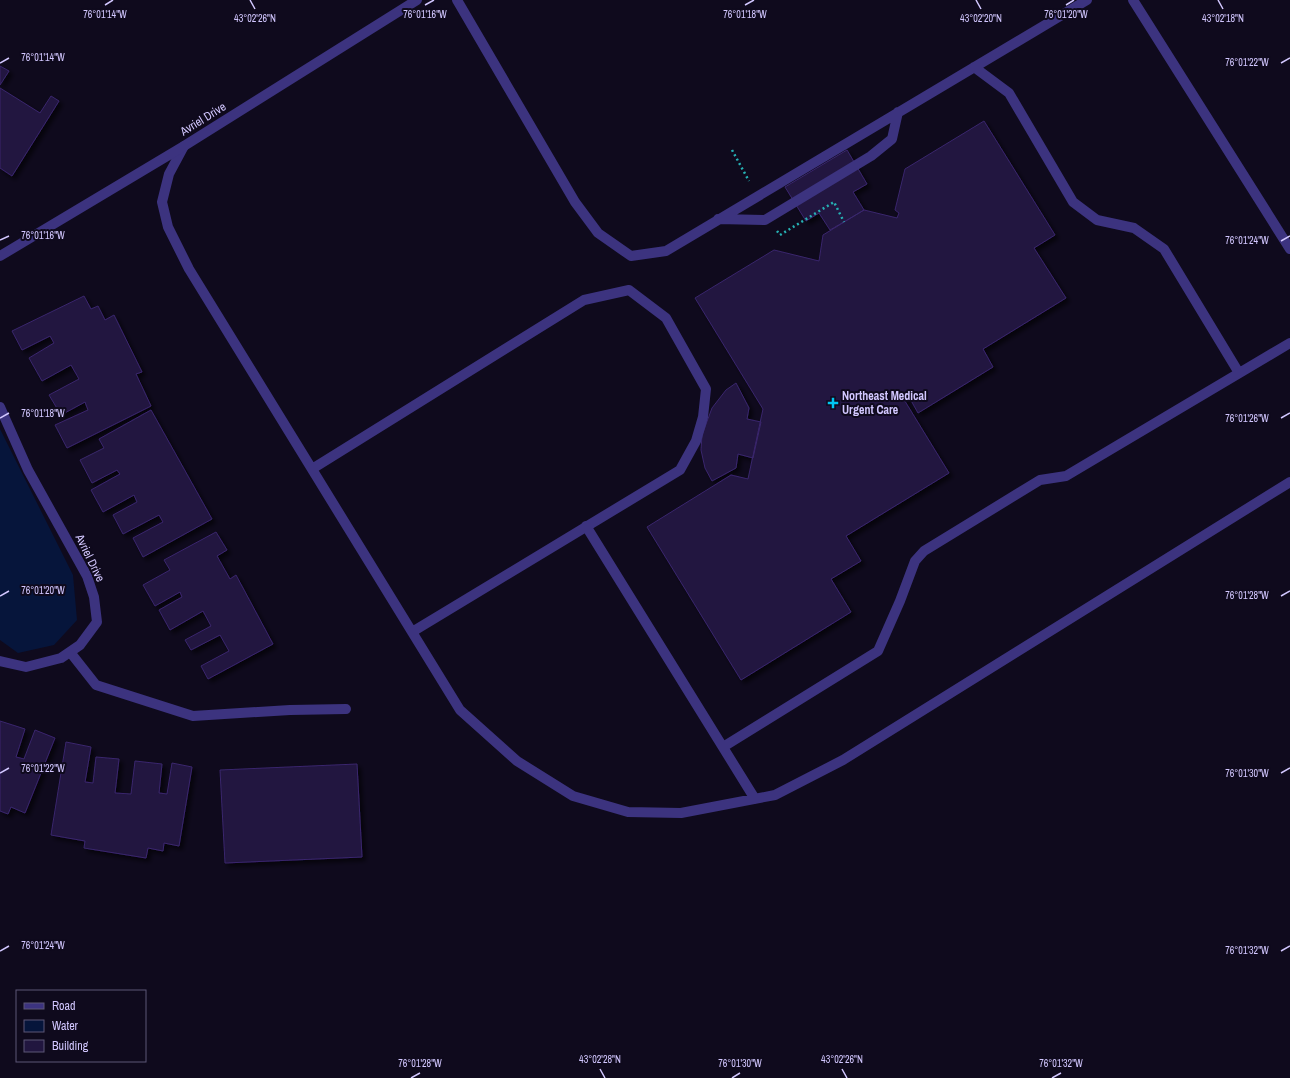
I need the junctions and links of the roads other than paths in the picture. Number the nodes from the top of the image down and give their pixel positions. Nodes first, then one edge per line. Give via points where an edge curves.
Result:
1 (417, 0) edge
2 (457, 0) edge
3 (1087, 0) edge
4 (1133, 0) edge
5 (974, 67) junction
6 (898, 112) junction
7 (184, 146) junction
8 (718, 220) junction
9 (1290, 249) edge
10 (0, 256) edge
11 (1290, 343) edge
12 (1239, 373) junction
13 (0, 407) edge
14 (312, 469) junction
15 (1290, 482) edge
16 (586, 526) junction
17 (412, 632) junction
18 (70, 652) junction
19 (0, 661) edge
20 (346, 710) dead end
21 (723, 747) junction
22 (755, 799) junction

1 - 7 street, Avriel Drive
2 - 8 street via 575,202 598,234 631,256 666,251
3 - 5 street
4 - 9 street
5 - 6 street
5 - 12 street via 1009,93 1073,202 1098,220 1134,228 1164,249
6 - 8 street
6 - 8 street via 892,139 871,156 765,220
7 - 10 street, Avriel Drive
7 - 14 street via 169,174 162,202 168,227 189,269
11 - 12 street
12 - 21 street via 1066,476 1040,480 924,551 915,561 878,651
13 - 18 street, Avriel Drive via 28,470 87,576 94,597 97,622 80,645
14 - 16 street via 584,300 629,290 666,318 706,389 703,417 696,441 680,470
14 - 17 street
15 - 22 street via 843,760 775,795
16 - 17 street
16 - 21 street
17 - 22 street via 460,710 517,761 573,796 628,812 681,813
18 - 19 street, Avriel Drive via 60,658 26,667
18 - 20 street via 96,685 193,716 290,710
21 - 22 street

